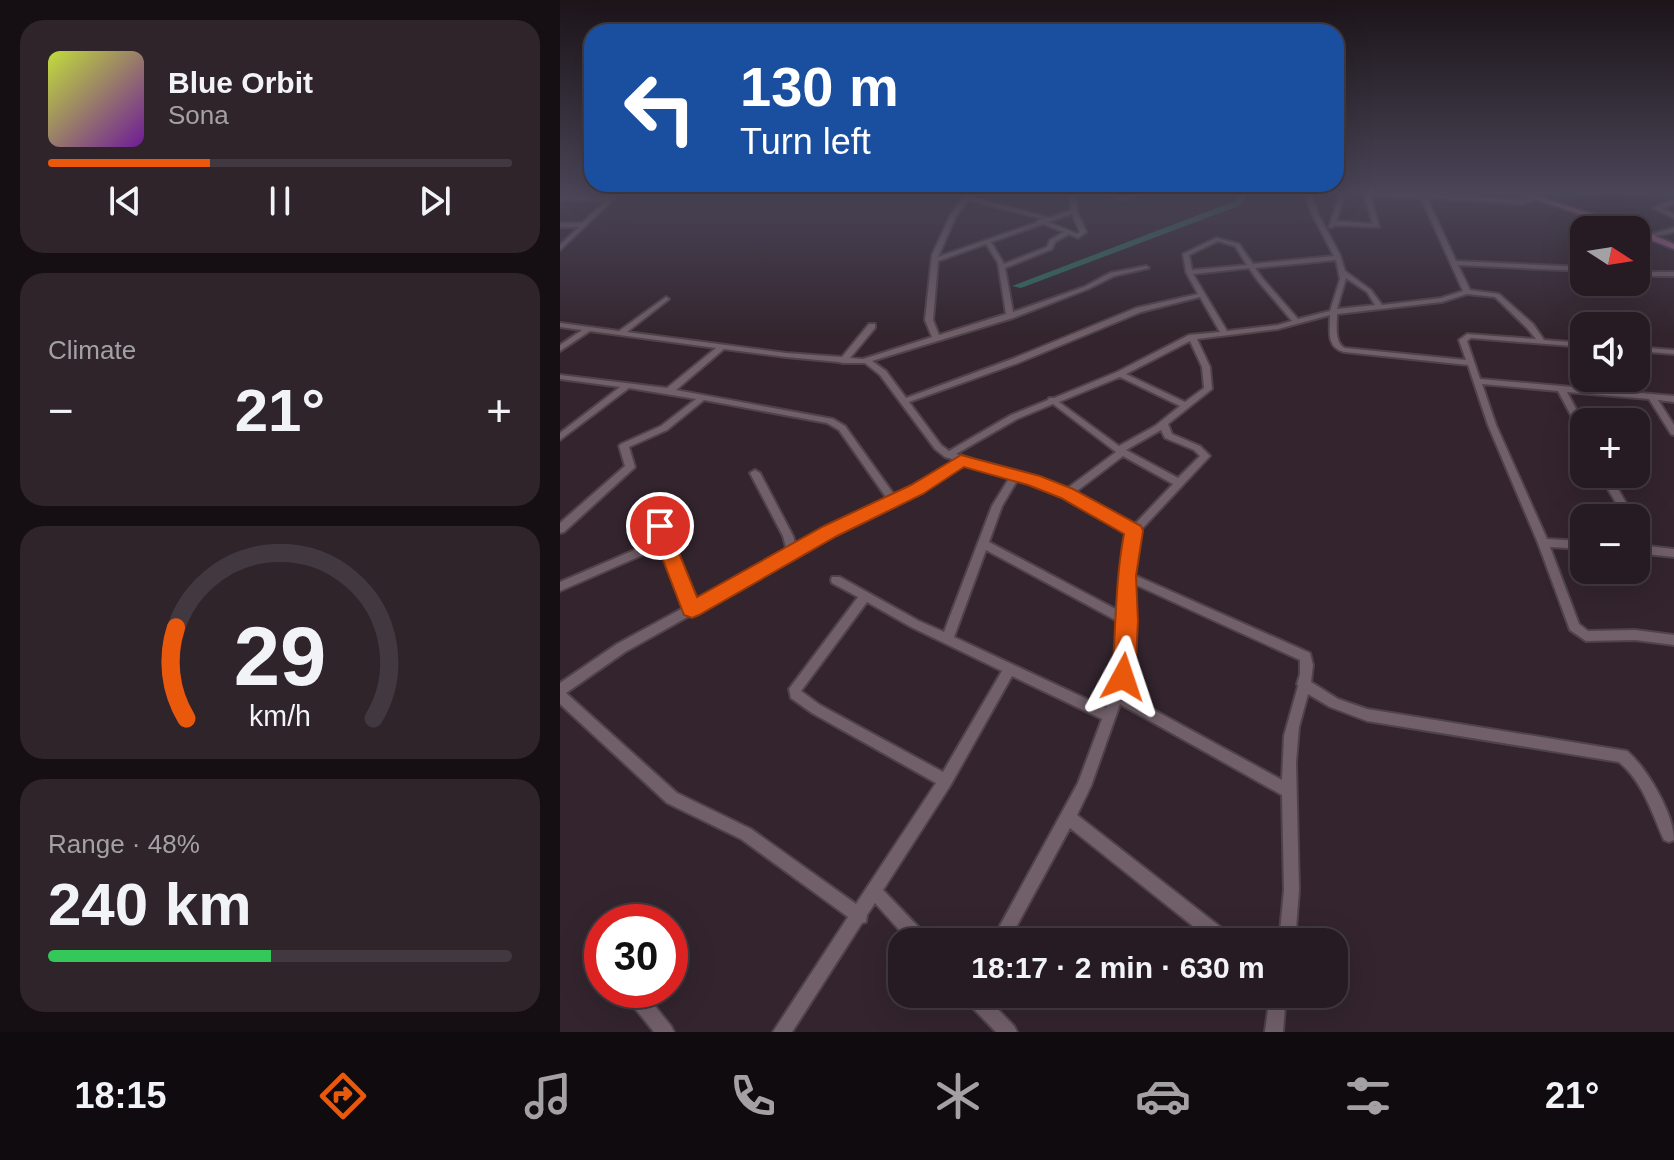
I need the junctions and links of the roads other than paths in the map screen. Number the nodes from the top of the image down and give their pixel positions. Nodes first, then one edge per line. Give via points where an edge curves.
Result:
1 (940, 242) edge
2 (1052, 242) edge
3 (1211, 242) edge
4 (1231, 242) edge
5 (1331, 242) edge
6 (1444, 242) edge
7 (988, 243) joint
8 (1336, 258) junction
9 (935, 260) junction
10 (1454, 263) junction
11 (1002, 267) junction
12 (1252, 267) junction
13 (1146, 268) dead end
14 (1570, 268) edge
15 (1189, 272) junction
16 (1342, 272) junction
17 (1650, 274) edge
18 (1674, 274) edge
19 (1467, 292) junction
20 (1200, 295) junction
21 (666, 299) dead end
22 (1380, 307) junction
23 (1333, 312) junction
24 (1010, 316) junction
25 (1297, 322) junction
26 (560, 325) edge
27 (872, 326) dead end
28 (588, 329) junction
29 (622, 332) junction
30 (1224, 333) junction
31 (1192, 337) junction
32 (937, 339) junction
33 (1543, 343) junction
34 (1570, 344) edge
35 (722, 347) junction
36 (560, 349) edge
37 (1650, 350) edge
38 (1674, 352) edge
39 (843, 361) junction
40 (868, 361) junction
41 (1472, 363) junction
42 (1120, 374) junction
43 (560, 377) edge
44 (1478, 381) junction
45 (627, 386) junction
46 (1561, 388) junction
47 (669, 391) junction
48 (703, 397) junction
49 (1652, 397) junction
50 (1674, 399) edge
51 (1052, 400) junction
52 (905, 401) junction
53 (1186, 406) junction
54 (1571, 408) edge
55 (1164, 424) junction
56 (1674, 432) edge
57 (560, 437) edge
58 (1120, 451) junction
59 (948, 455) junction
60 (961, 461) junction
61 (755, 473) dead end
62 (1016, 475) junction
63 (1179, 483) junction
64 (1067, 494) junction
65 (893, 500) junction
66 (654, 511) dead end
67 (560, 529) edge
68 (1134, 531) junction
69 (665, 541) junction
70 (1543, 543) junction
71 (983, 544) junction
72 (1570, 544) edge
73 (1650, 550) edge
74 (793, 553) junction
75 (1674, 553) edge
76 (1126, 576) junction
77 (836, 580) dead end
78 (560, 587) edge
79 (865, 596) junction
80 (692, 609) junction
81 (1127, 621) junction
82 (947, 639) junction
83 (1674, 640) edge
84 (1009, 670) junction
85 (1303, 684) junction
86 (560, 690) edge
87 (560, 696) edge
88 (1117, 696) junction
89 (1109, 716) junction
90 (945, 781) junction
91 (1288, 791) junction
92 (1068, 817) junction
93 (1669, 835) dead end
94 (875, 892) junction
95 (860, 916) junction
96 (908, 928) edge
97 (1007, 928) edge
98 (1208, 928) edge
99 (1289, 928) edge
100 (646, 1008) edge
101 (984, 1008) edge
102 (1277, 1008) edge
103 (665, 1032) edge
104 (782, 1032) edge
105 (1008, 1032) edge
106 (1274, 1032) edge

1 - 9 street
2 - 11 street via 1040,254
3 - 15 street via 1186,254
4 - 12 street via 1242,249
5 - 8 street
6 - 10 street
7 - 9 street
7 - 11 street
8 - 12 street
8 - 16 street
9 - 32 street via 929,320
10 - 14 street
10 - 19 street
11 - 24 street
12 - 15 street
12 - 25 street
13 - 24 street via 1112,274
15 - 20 street
16 - 22 street via 1369,291
16 - 23 street
17 - 18 street
19 - 22 street
19 - 33 street via 1497,295
20 - 30 street
20 - 52 street via 1139,310
21 - 29 street
22 - 23 street
23 - 25 street
23 - 41 street via 1338,348
24 - 32 street
25 - 30 street
26 - 28 street
27 - 39 street
28 - 29 street
28 - 36 street
29 - 35 street
30 - 31 street
31 - 42 street
31 - 53 street via 1209,385
32 - 40 street
33 - 34 street
33 - 41 street via 1466,337
35 - 39 street
35 - 47 street
37 - 38 street
39 - 40 street
40 - 52 street
41 - 44 street
42 - 51 street
42 - 53 street
43 - 45 street
44 - 46 street
44 - 70 street
45 - 47 street
45 - 57 street
46 - 49 street
46 - 54 street
47 - 48 street
48 - 65 street via 836,423
48 - 67 street via 664,428 624,446 630,467
49 - 50 street
49 - 56 street
51 - 58 street
51 - 59 street
52 - 59 street
53 - 55 street
55 - 58 street
55 - 63 street via 1168,436 1205,456
58 - 63 street
58 - 64 street
59 - 60 street
60 - 62 street
60 - 65 street
61 - 74 street
62 - 64 street
62 - 71 street
63 - 68 street
64 - 68 street
65 - 74 street
66 - 69 street
68 - 76 street
69 - 78 street
69 - 80 street
70 - 72 street
70 - 83 street via 1569,618 1580,633
71 - 81 street
71 - 82 street
73 - 75 street
74 - 80 street
76 - 81 street
76 - 85 street via 1301,653 1308,663
77 - 79 street
79 - 82 street
79 - 90 street via 795,694
80 - 86 street via 601,660
81 - 88 street
82 - 84 street
84 - 89 street
84 - 90 street
85 - 91 street via 1290,737
85 - 93 street via 1348,708 1396,721 1622,756 1635,766
87 - 95 street via 672,798 746,834
88 - 89 street
88 - 91 street
89 - 92 street
90 - 94 street
91 - 99 street via 1294,882
92 - 97 street
92 - 98 street
94 - 95 street
94 - 96 street
95 - 104 street
100 - 103 street
101 - 105 street
102 - 106 street

